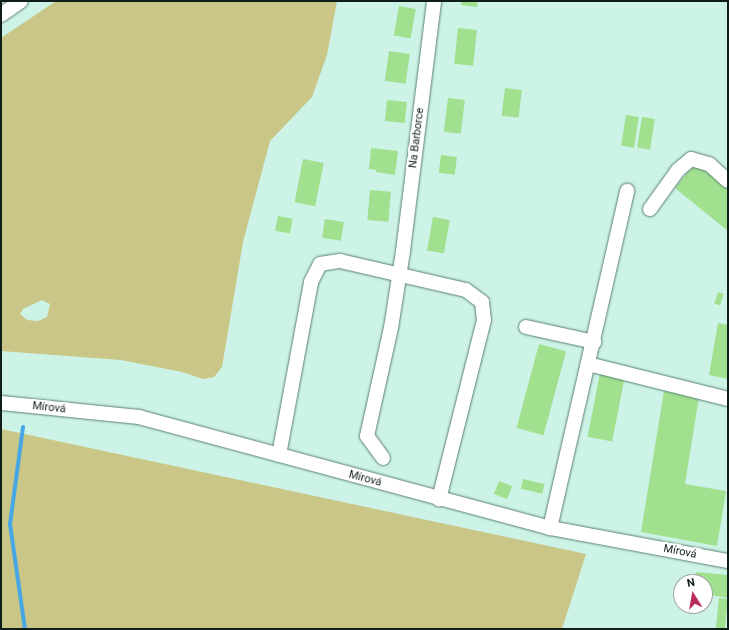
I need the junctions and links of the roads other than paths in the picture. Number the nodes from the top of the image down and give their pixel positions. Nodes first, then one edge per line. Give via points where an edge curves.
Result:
1 (21, 1) edge
2 (434, 1) edge
3 (1, 15) edge
4 (728, 181) edge
5 (627, 191) dead end
6 (650, 209) dead end
7 (399, 274) junction
8 (526, 327) dead end
9 (594, 342) junction
10 (588, 364) junction
11 (728, 398) edge
12 (1, 403) edge
13 (279, 455) junction
14 (383, 458) dead end
15 (439, 499) junction
16 (550, 528) junction
17 (728, 561) edge

1 - 3 street
2 - 7 street, Na Barborce
4 - 6 street via 709,164 691,159 678,170
5 - 9 street
7 - 13 street via 340,261 320,264 311,282
7 - 14 street, Na Barborce via 391,328 367,436
7 - 15 street via 466,290 482,302 484,320
8 - 9 street
9 - 10 street
10 - 11 street
10 - 16 street
12 - 13 street, Mírová via 139,417
13 - 15 street, Mírová
15 - 16 street, Mírová
16 - 17 street, Mírová

